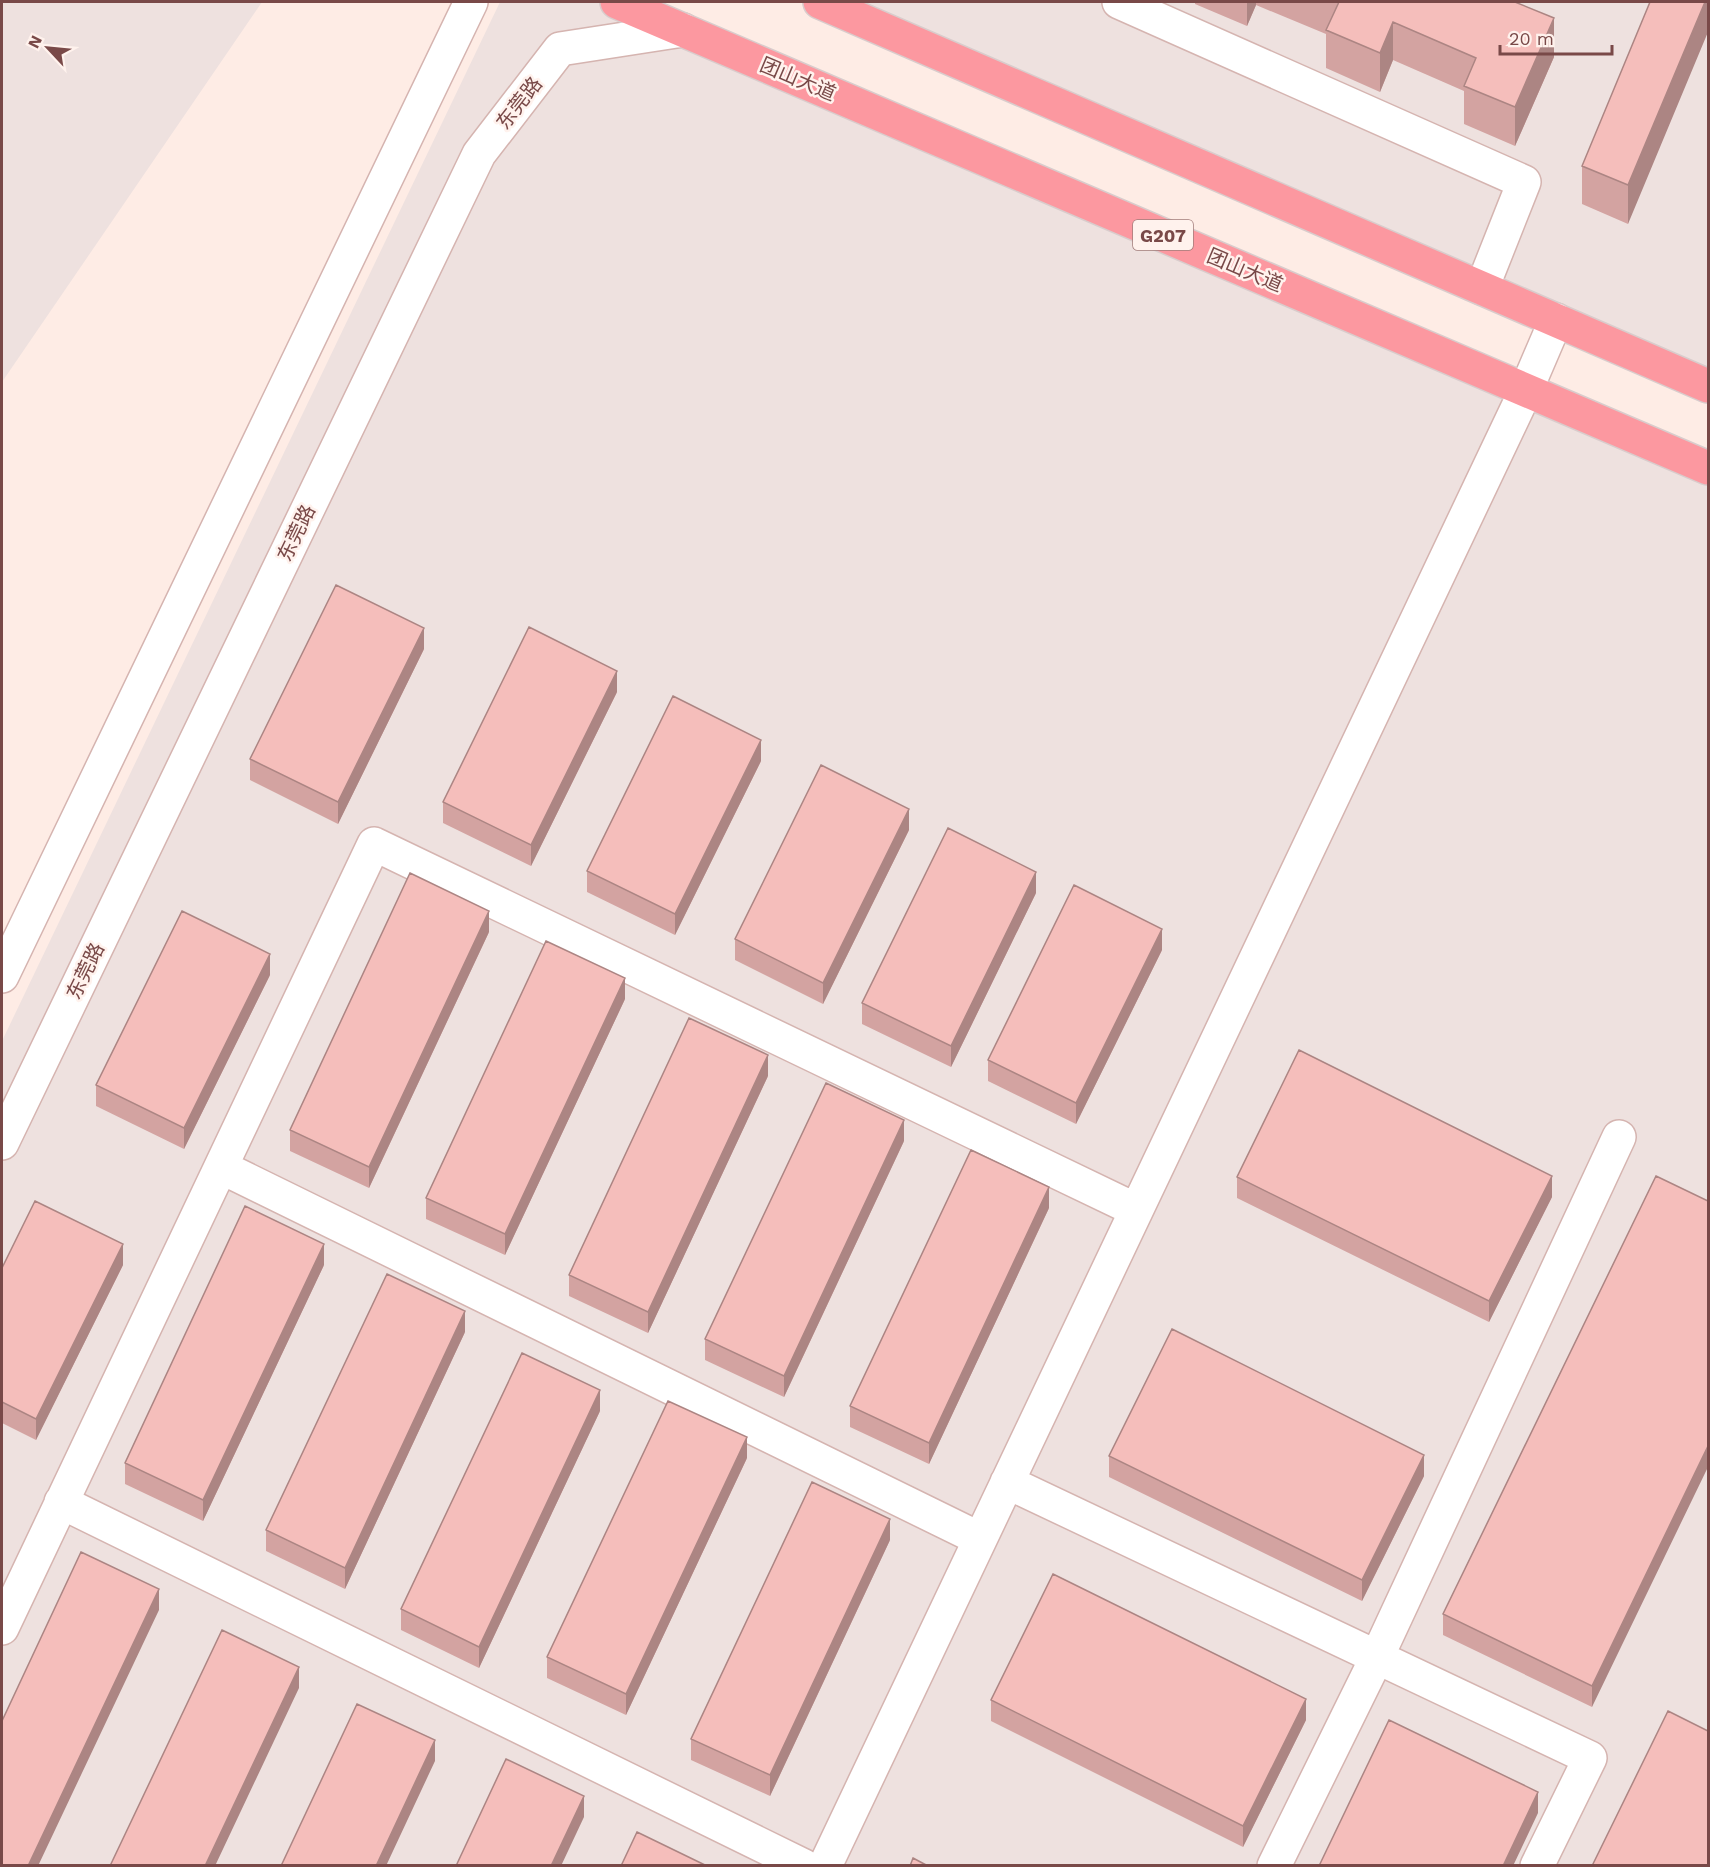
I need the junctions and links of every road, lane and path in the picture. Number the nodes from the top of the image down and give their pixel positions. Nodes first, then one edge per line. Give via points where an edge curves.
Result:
1 (471, 2) edge
2 (617, 2) edge
3 (820, 2) edge
4 (1119, 2) edge
5 (683, 30) junction
6 (1482, 288) junction
7 (1556, 320) junction
8 (1708, 386) edge
9 (1526, 390) junction
10 (1708, 468) edge
11 (2, 976) edge
12 (1619, 1137) dead end
13 (2, 1143) edge
14 (220, 1167) junction
15 (1136, 1210) junction
16 (1007, 1482) junction
17 (62, 1502) junction
18 (980, 1539) junction
19 (2, 1628) edge
20 (1377, 1657) junction
21 (804, 1866) edge
22 (825, 1866) edge
23 (1274, 1866) edge
24 (1538, 1866) edge

1 - 11 street
2 - 5 highway, 团山大道 / G207
3 - 6 highway
4 - 6 street via 1524,182
5 - 9 highway, 团山大道 / G207
5 - 13 street, 东莞路 via 560,49 479,154
6 - 7 highway
7 - 8 highway
7 - 9 street
9 - 10 highway, 团山大道 / G207
9 - 15 street
12 - 20 street
14 - 15 street via 374,844
14 - 17 street
14 - 18 street
15 - 16 street
16 - 18 street
16 - 20 street
17 - 19 street
17 - 21 street
18 - 22 street
20 - 23 street
20 - 24 street via 1590,1758

